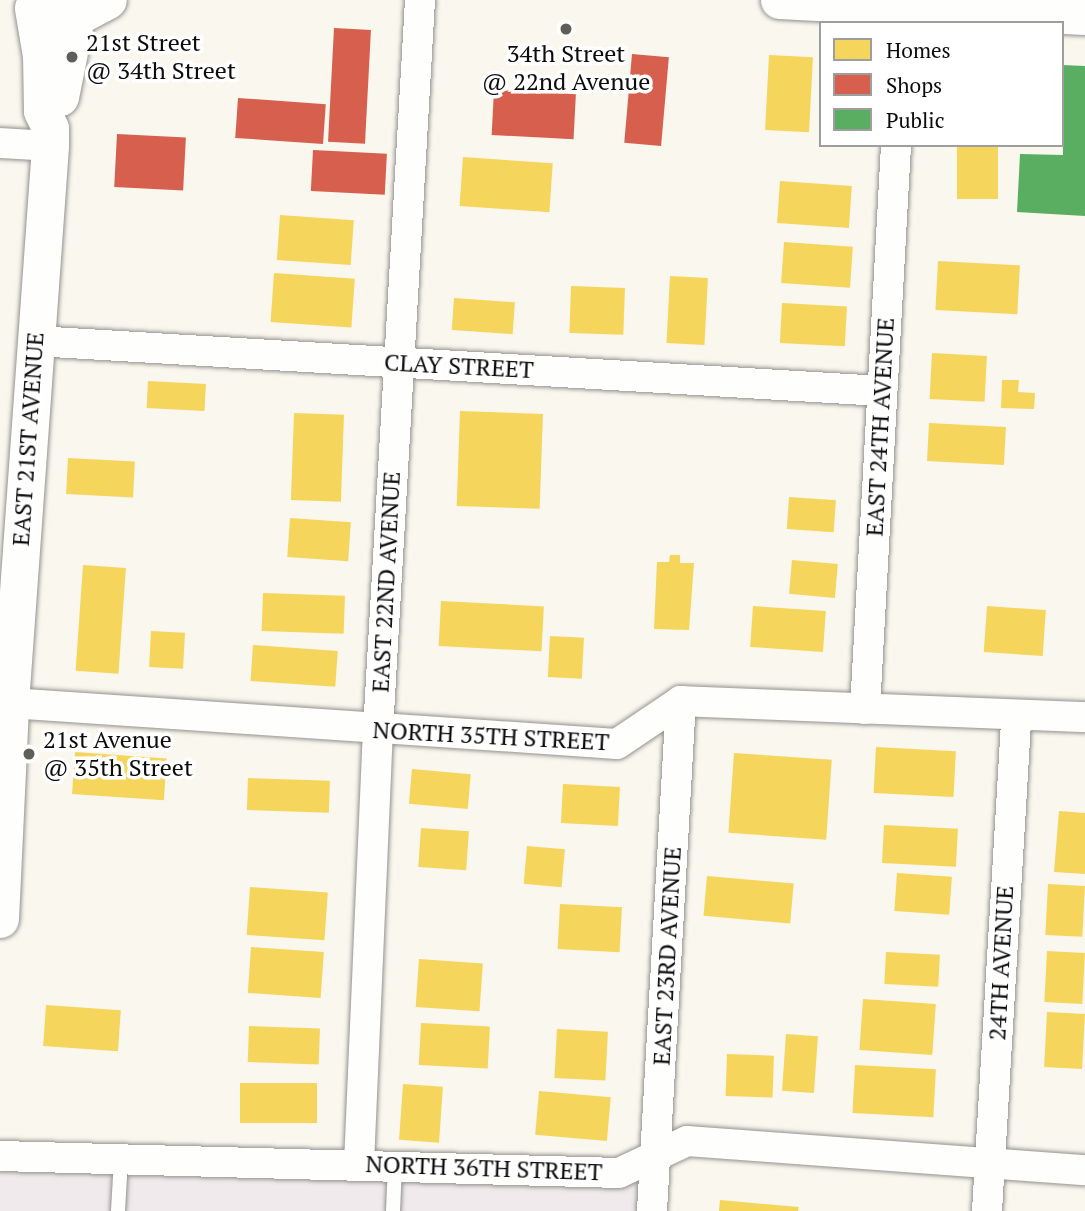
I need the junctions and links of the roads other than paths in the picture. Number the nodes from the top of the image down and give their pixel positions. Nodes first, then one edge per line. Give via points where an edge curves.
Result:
1 (108, 0) edge
2 (420, 0) edge
3 (779, 0) edge
4 (29, 4) edge
5 (1070, 10) edge
6 (903, 14) edge
7 (76, 17) junction
8 (50, 137) junction
9 (0, 143) edge
10 (896, 147) edge
11 (35, 341) junction
12 (397, 362) junction
13 (882, 391) junction
14 (11, 540) edge
15 (681, 701) junction
16 (10, 703) junction
17 (865, 709) junction
18 (1016, 716) junction
19 (1085, 717) edge
20 (378, 731) junction
21 (0, 919) edge
22 (0, 1156) edge
23 (121, 1159) junction
24 (655, 1159) junction
25 (990, 1163) junction
26 (359, 1164) junction
27 (395, 1165) junction
28 (1085, 1170) edge
29 (118, 1211) edge
30 (393, 1211) edge
31 (652, 1211) edge
32 (987, 1211) edge

1 - 7 street
2 - 12 street, EAST 22ND AVENUE
3 - 6 street
4 - 7 street via 53,17
4 - 8 street, EAST 21ST AVENUE via 41,56 42,111
5 - 6 street
7 - 8 street, EAST 21ST AVENUE
8 - 9 street
8 - 11 street, EAST 21ST AVENUE
10 - 13 street, EAST 24TH AVENUE
11 - 12 street, CLAY STREET
11 - 14 street, EAST 21ST AVENUE
12 - 13 street, CLAY STREET
12 - 20 street, EAST 22ND AVENUE
13 - 17 street, EAST 24TH AVENUE
14 - 16 street, EAST 21ST AVENUE
15 - 17 street
15 - 20 street, NORTH 35TH STREET via 617,744
15 - 24 street, EAST 23RD AVENUE
16 - 20 street, NORTH 35TH STREET
16 - 21 street, EAST 21ST AVENUE
17 - 18 street
18 - 19 street
18 - 25 street, 24TH AVENUE
20 - 26 street, EAST 22ND AVENUE
22 - 23 street, NORTH 36TH STREET
23 - 26 street, NORTH 36TH STREET
23 - 29 lane
24 - 25 street, NORTH 36TH STREET via 687,1141
24 - 27 street, NORTH 36TH STREET via 619,1173
24 - 31 street, EAST 23RD AVENUE
25 - 28 street, NORTH 36TH STREET
25 - 32 street, 24TH AVENUE
26 - 27 street, NORTH 36TH STREET
27 - 30 lane

